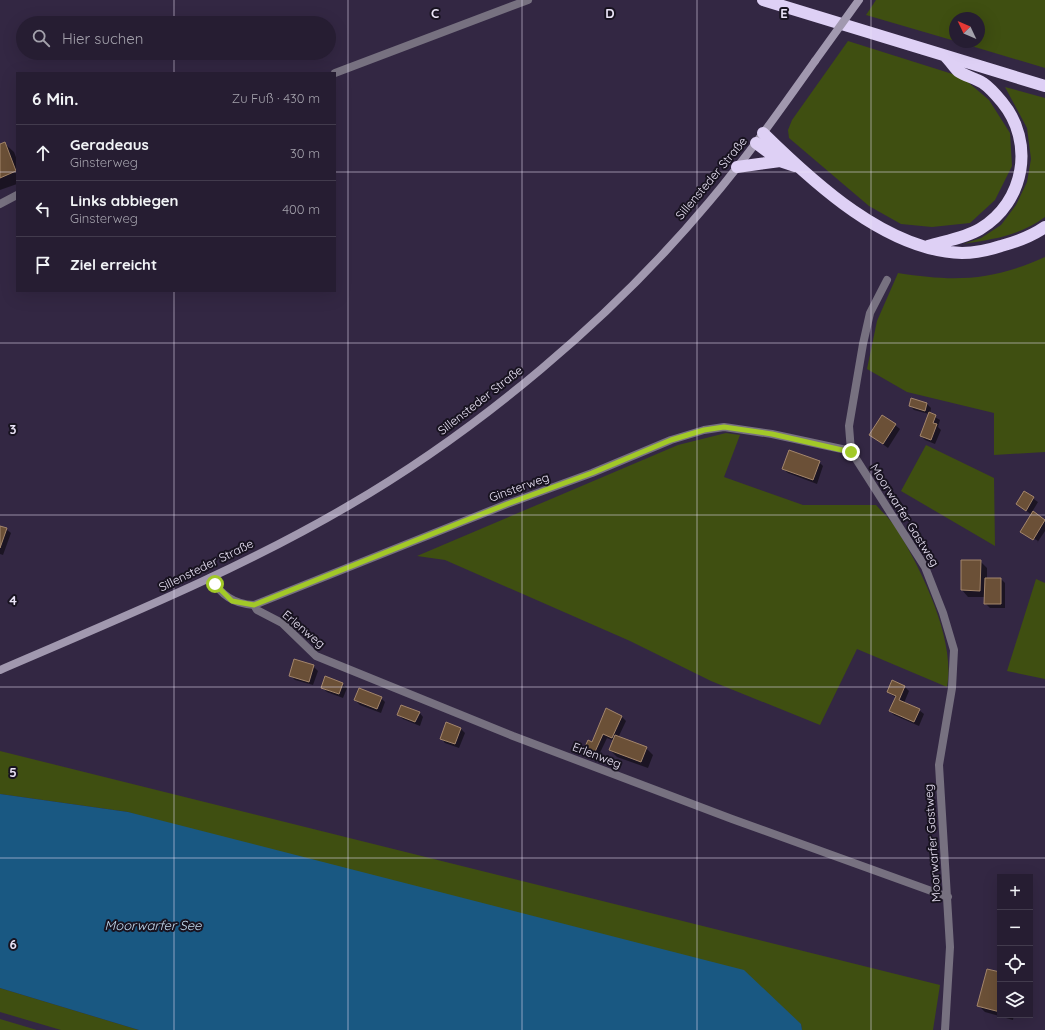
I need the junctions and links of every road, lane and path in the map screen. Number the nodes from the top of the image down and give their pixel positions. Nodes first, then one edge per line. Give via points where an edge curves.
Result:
1 (528, 0) edge
2 (763, 0) edge
3 (859, 0) edge
4 (946, 57) junction
5 (336, 73) edge
6 (1045, 86) edge
7 (763, 133) junction
8 (756, 143) junction
9 (780, 161) junction
10 (737, 167) junction
11 (798, 168) junction
12 (16, 196) edge
13 (0, 204) edge
14 (1045, 227) edge
15 (925, 247) junction
16 (887, 280) dead end
17 (851, 452) junction
18 (210, 578) junction
19 (254, 605) junction
20 (0, 670) edge
21 (948, 897) junction
22 (945, 1030) edge

1 - 5 street
2 - 4 highway
3 - 7 street, Sillensteder Straße, bridge
4 - 6 highway
4 - 15 highway via 958,70 984,84 1002,102 1014,120 1019,134 1022,161 1019,180 999,213 980,228
7 - 8 street, Sillensteder Straße
7 - 11 highway
8 - 9 highway
8 - 10 street, Sillensteder Straße
9 - 10 highway
9 - 11 highway
10 - 18 street, Sillensteder Straße via 654,264 579,335 522,384 400,474 348,506
11 - 15 highway via 866,220 900,238
12 - 13 street
14 - 15 highway via 1015,243 989,250 962,253
16 - 17 street, Moorwarfer Gastweg via 870,313 863,344 849,426
17 - 19 street, Ginsterweg via 738,429 724,427 704,430 671,440
17 - 21 street, Moorwarfer Gastweg via 925,567 944,613 954,650 952,688 940,764
18 - 19 street via 232,601
18 - 20 street, Sillensteder Straße
19 - 21 street, Erlenweg via 257,610 282,623 316,656 513,736
21 - 22 street, Moorwarfer Gastweg via 950,947

